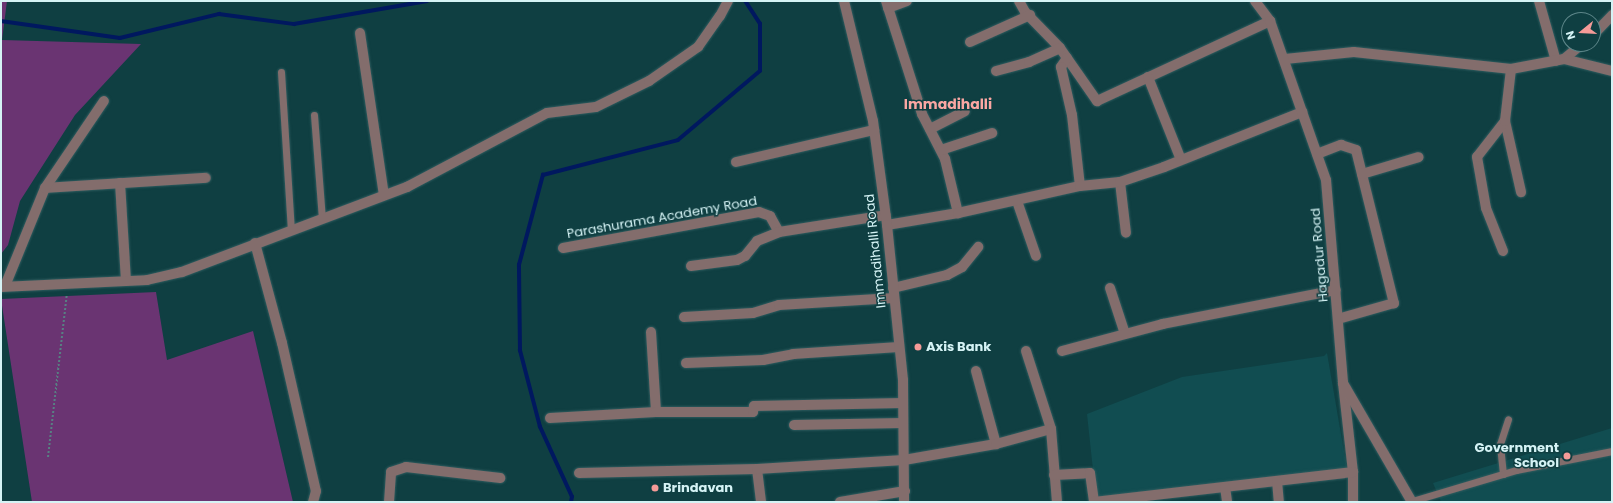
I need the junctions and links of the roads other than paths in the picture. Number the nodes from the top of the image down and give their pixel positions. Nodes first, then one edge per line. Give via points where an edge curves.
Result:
1 (728, 1) edge
2 (844, 1) edge
3 (907, 1) edge
4 (1019, 1) edge
5 (1255, 1) edge
6 (1539, 1) edge
7 (887, 4) edge
8 (1030, 15) junction
9 (1612, 15) edge
10 (1270, 21) junction
11 (1601, 27) edge
12 (360, 33) dead end
13 (970, 42) dead end
14 (1060, 48) junction
15 (1571, 52) edge
16 (1067, 58) junction
17 (1285, 59) junction
18 (1560, 60) junction
19 (1511, 69) junction
20 (996, 71) dead end
21 (1612, 71) edge
22 (281, 72) dead end
23 (1148, 77) junction
24 (104, 101) dead end
25 (965, 111) dead end
26 (1302, 112) junction
27 (314, 115) dead end
28 (1505, 121) junction
29 (930, 129) junction
30 (874, 130) junction
31 (992, 133) dead end
32 (941, 150) junction
33 (1317, 154) junction
34 (1419, 158) dead end
35 (1181, 160) junction
36 (736, 162) dead end
37 (1362, 174) junction
38 (206, 178) dead end
39 (1120, 182) junction
40 (120, 184) junction
41 (1080, 186) junction
42 (45, 188) junction
43 (1521, 192) dead end
44 (384, 195) junction
45 (1017, 201) junction
46 (958, 213) junction
47 (322, 218) junction
48 (886, 220) junction
49 (291, 229) junction
50 (779, 232) junction
51 (1126, 233) dead end
52 (255, 243) junction
53 (978, 247) dead end
54 (563, 248) dead end
55 (1503, 251) dead end
56 (1036, 256) dead end
57 (691, 266) dead end
58 (126, 281) junction
59 (3, 286) edge
60 (1110, 288) dead end
61 (1336, 290) junction
62 (894, 293) junction
63 (684, 317) dead end
64 (1338, 319) junction
65 (651, 332) dead end
66 (1125, 334) junction
67 (899, 347) junction
68 (1026, 351) dead end
69 (1062, 351) dead end
70 (686, 363) dead end
71 (976, 371) dead end
72 (1343, 383) junction
73 (903, 404) junction
74 (656, 412) junction
75 (550, 418) dead end
76 (1508, 419) dead end
77 (903, 423) junction
78 (794, 425) dead end
79 (1051, 429) junction
80 (996, 444) junction
81 (1612, 451) edge
82 (904, 460) junction
83 (757, 469) junction
84 (1353, 472) junction
85 (579, 473) dead end
86 (1503, 474) junction
87 (1054, 475) junction
88 (500, 478) dead end
89 (1277, 481) junction
90 (1225, 487) junction
91 (905, 491) junction
92 (1182, 497) edge
93 (313, 502) edge
94 (389, 502) edge
95 (761, 502) edge
96 (840, 502) edge
97 (904, 502) edge
98 (1057, 502) edge
99 (1227, 502) edge
100 (1279, 502) edge
101 (1353, 502) edge
102 (1412, 502) edge

1 - 44 street via 698,47 650,81 596,107 547,113 407,187
2 - 30 street, Immadihalli Road
3 - 7 street
4 - 8 street
5 - 10 street, Hagadur Road
6 - 18 street
7 - 29 street via 909,78
8 - 13 street
8 - 14 street
9 - 11 street
10 - 17 street, Hagadur Road
10 - 23 street
12 - 44 street
14 - 16 street
14 - 20 street via 1029,62
15 - 18 street
16 - 23 street via 1097,101
16 - 41 street via 1061,67 1072,115
17 - 19 street via 1354,52
17 - 26 street, Hagadur Road
18 - 19 street
18 - 21 street
19 - 28 street
22 - 49 lane
23 - 35 street
24 - 42 street
25 - 29 street
26 - 33 street, Hagadur Road
26 - 35 street
27 - 47 lane
28 - 43 street
28 - 55 street via 1477,157 1486,208
29 - 32 street
30 - 36 street
30 - 48 street, Immadihalli Road
31 - 32 street
32 - 46 street
33 - 37 street via 1341,145 1356,150
33 - 61 street, Hagadur Road via 1326,180
34 - 37 street
35 - 39 street
37 - 64 street via 1394,303
38 - 40 street
39 - 41 street
39 - 51 street
40 - 42 street
40 - 58 street
41 - 45 street
42 - 59 street
44 - 47 street
45 - 46 street
45 - 56 street
46 - 48 street
47 - 49 street
48 - 50 street
48 - 62 street, Immadihalli Road
49 - 52 street
50 - 54 street, Parashurama Academy Road via 770,216 759,212
50 - 57 street via 757,241 745,256 737,260
52 - 58 street via 182,272
52 - 93 street via 316,491
53 - 62 street via 962,267 947,276
58 - 59 street
60 - 66 street
61 - 64 street, Hagadur Road
61 - 66 street
62 - 63 street via 779,305 753,313
62 - 67 street, Immadihalli Road
64 - 72 street, Hagadur Road
65 - 74 street
66 - 69 street
67 - 70 street via 793,354 764,360
67 - 73 street, Immadihalli Road
68 - 79 street
71 - 80 street
72 - 84 street
72 - 102 street, Hagadur Road
73 - 74 street via 754,406 753,412
73 - 77 street, Immadihalli Road
74 - 75 street
76 - 86 lane via 1500,444
77 - 78 street
77 - 82 street, Immadihalli Road
79 - 80 street
79 - 87 street
80 - 82 street
81 - 86 lane
82 - 83 street
82 - 91 street, Immadihalli Road
83 - 85 street
83 - 95 street
84 - 89 street
84 - 101 street
86 - 102 lane
87 - 92 street via 1090,473 1094,502
87 - 98 street
88 - 94 street via 406,467 392,472
89 - 90 street
89 - 100 street
90 - 92 street
90 - 99 street
91 - 96 street
91 - 97 street, Immadihalli Road

